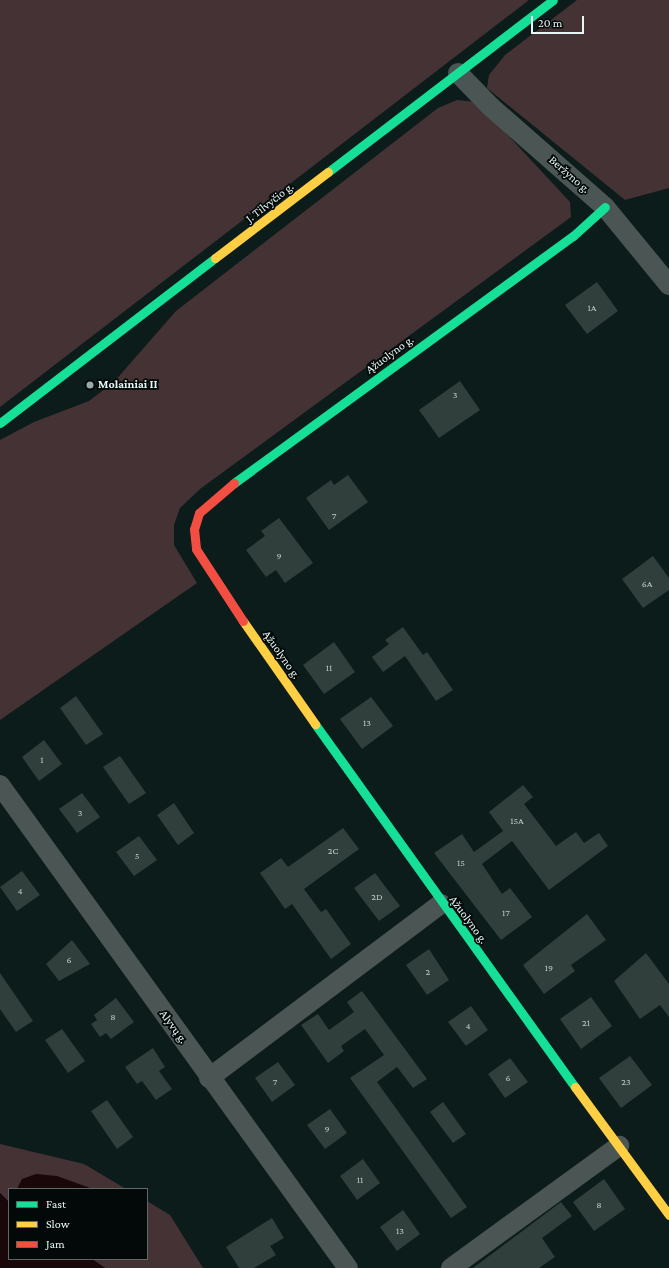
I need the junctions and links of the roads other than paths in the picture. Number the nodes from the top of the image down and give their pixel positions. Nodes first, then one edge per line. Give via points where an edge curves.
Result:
1 (553, 0) edge
2 (458, 73) junction
3 (605, 207) junction
4 (669, 285) edge
5 (0, 424) edge
6 (0, 785) edge
7 (441, 904) junction
8 (209, 1078) junction
9 (619, 1146) junction
10 (669, 1215) edge
11 (348, 1268) edge
12 (450, 1268) edge

1 - 2 street, J. Tilvyčio g.
2 - 3 street, Beržyno g. via 491,107
2 - 5 street, J. Tilvyčio g.
3 - 4 street, Beržyno g.
3 - 7 street, Ąžuolyno g. via 573,236 216,496 199,513 194,529 196,549 210,574
6 - 8 street, Alyvų g.
7 - 8 street
7 - 9 street, Ąžuolyno g.
8 - 11 street, Alyvų g.
9 - 10 street, Ąžuolyno g.
9 - 12 street

